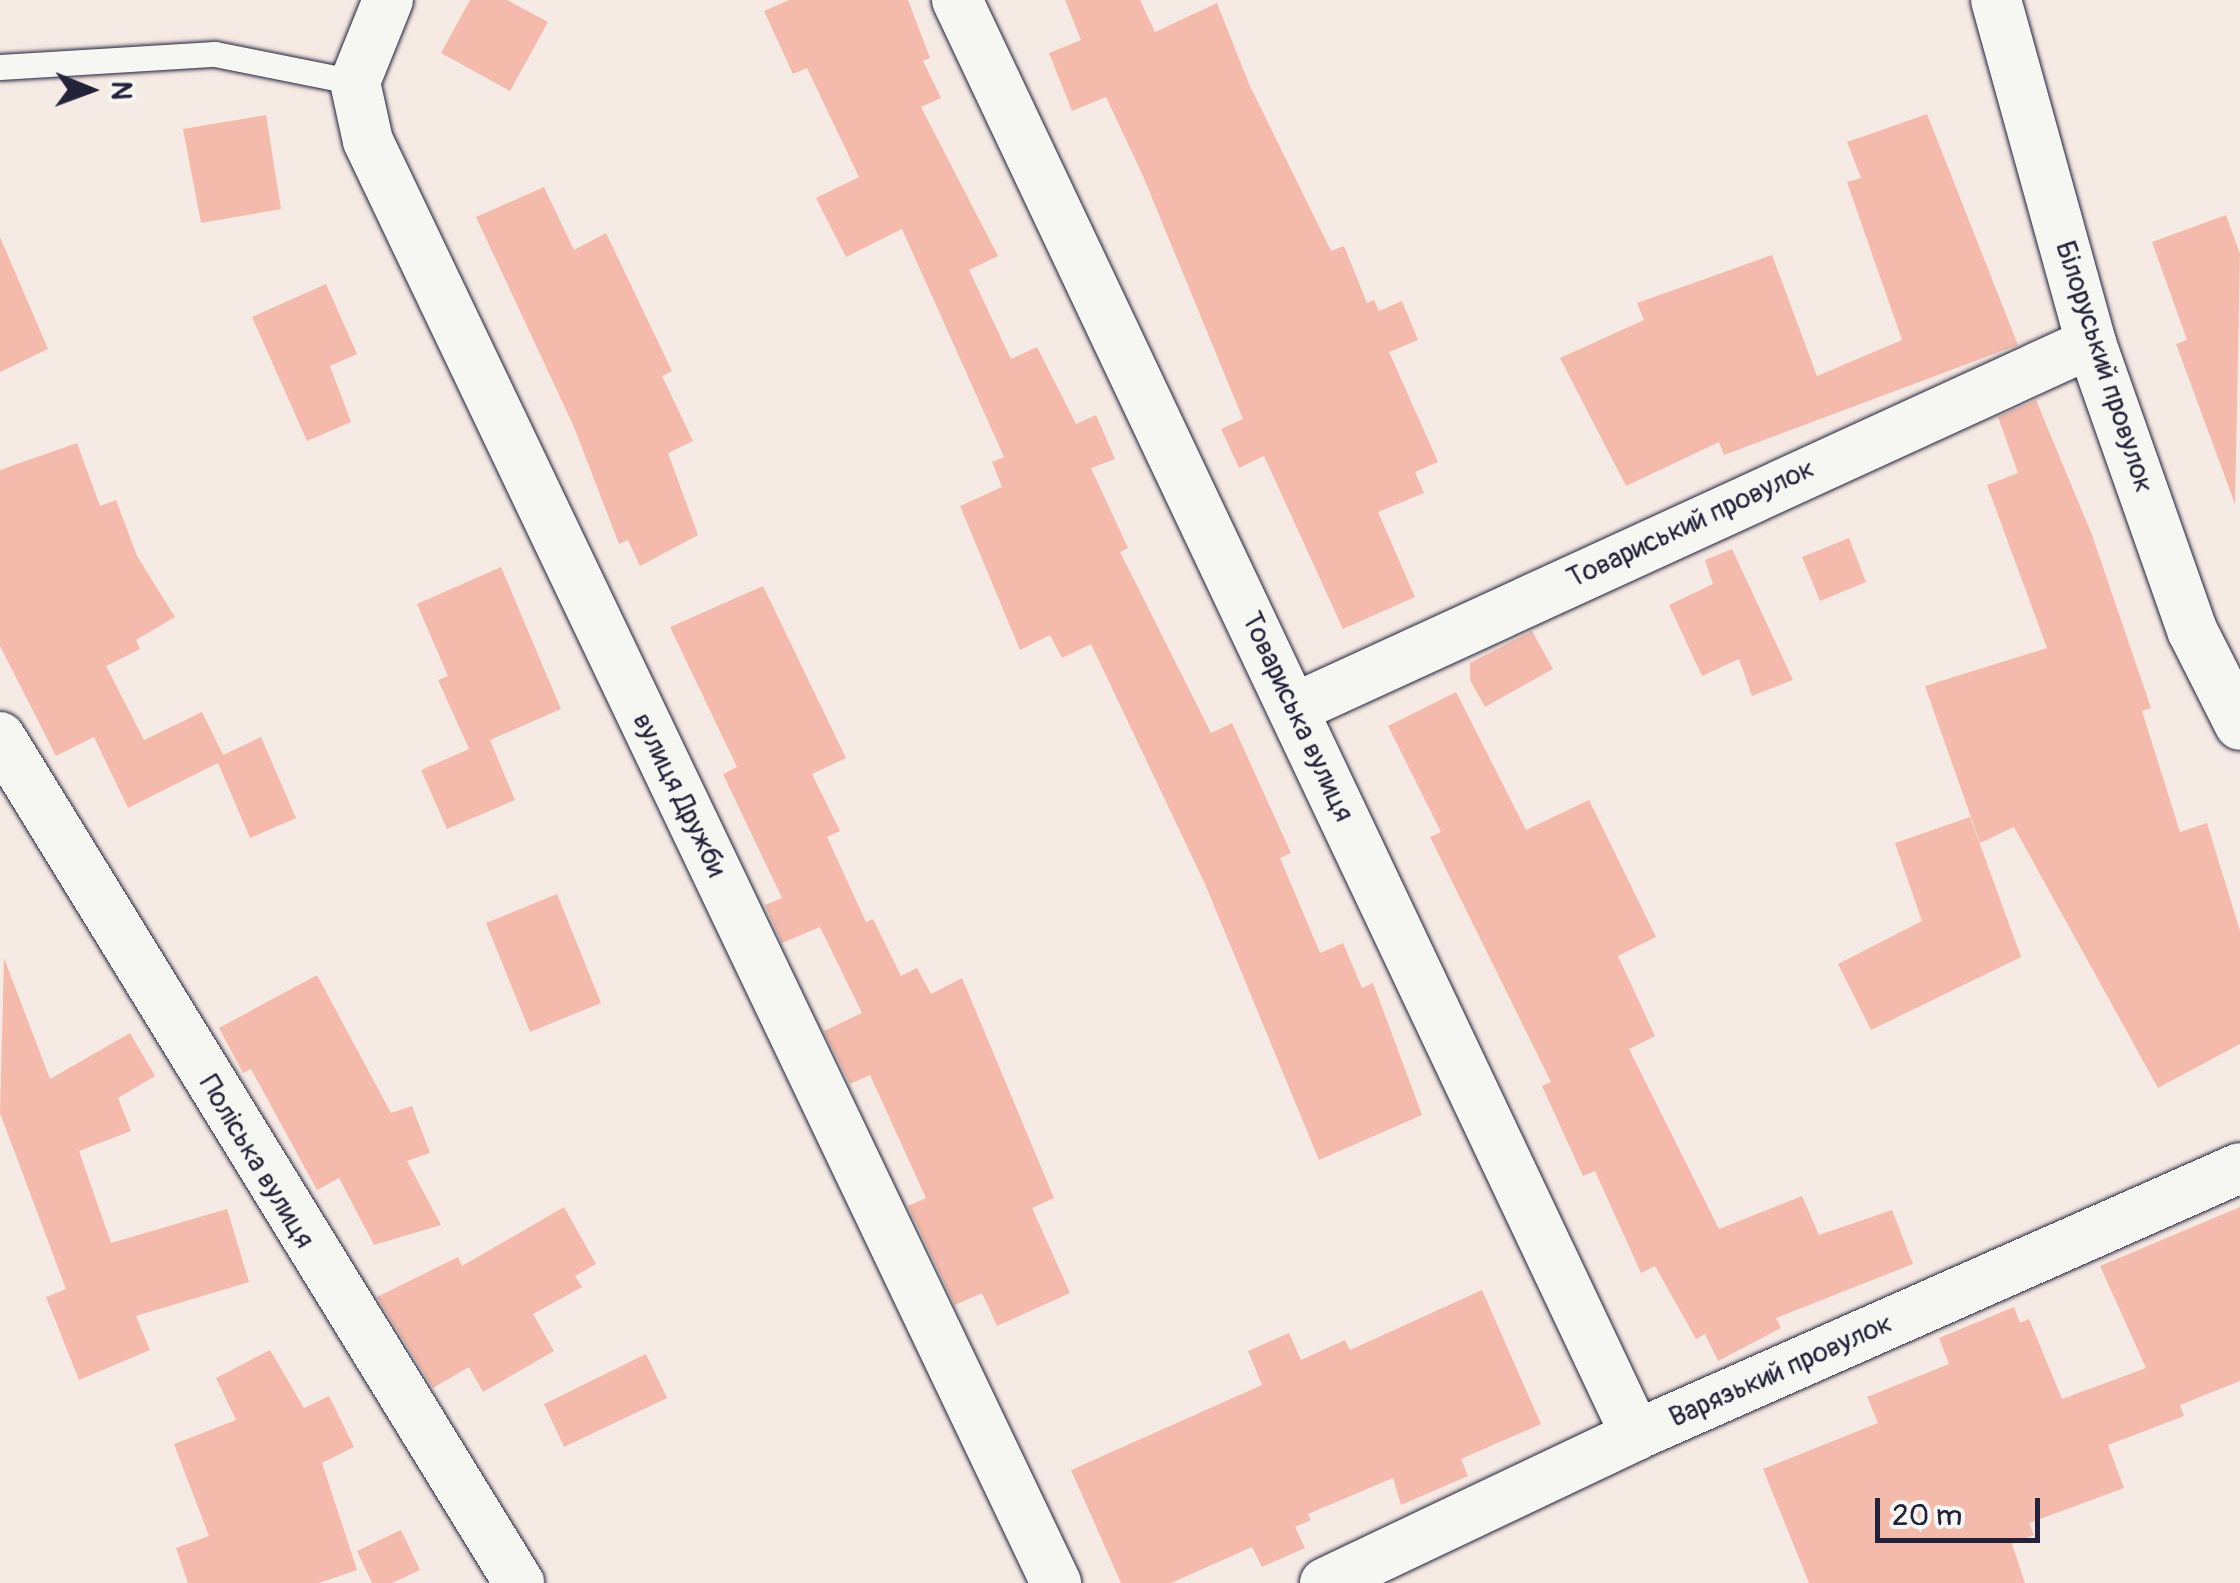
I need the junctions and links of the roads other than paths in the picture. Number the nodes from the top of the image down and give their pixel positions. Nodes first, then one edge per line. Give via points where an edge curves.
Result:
1 (388, 0) edge
2 (957, 0) edge
3 (1996, 0) edge
4 (0, 67) edge
5 (355, 82) junction
6 (2091, 343) junction
7 (1292, 708) junction
8 (2240, 724) edge
9 (0, 737) edge
10 (2240, 1168) edge
11 (1636, 1435) junction
12 (519, 1583) edge
13 (1056, 1583) edge
14 (1325, 1583) edge

1 - 5 street
2 - 7 street, Товариська вулиця
3 - 6 street, Білоруський провулок
4 - 5 lane via 215,54
5 - 13 street, вулиця Дружби via 368,141 470,364
6 - 7 street, Товариський провулок
6 - 8 street, Білоруський провулок via 2193,632
7 - 11 street, Товариська вулиця
9 - 12 street, Поліська вулиця
10 - 11 street, Варязький провулок
11 - 14 street, Варязький провулок

